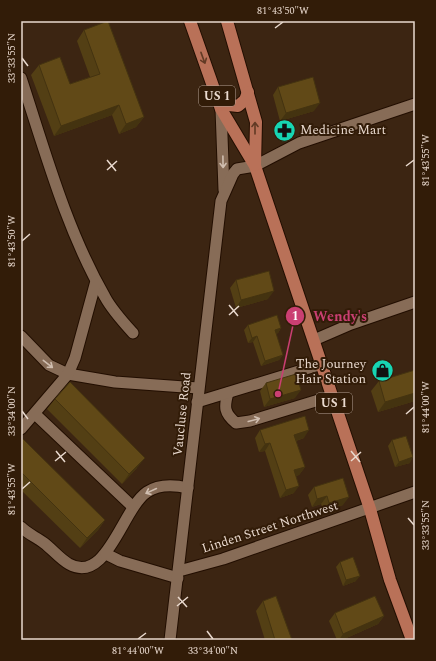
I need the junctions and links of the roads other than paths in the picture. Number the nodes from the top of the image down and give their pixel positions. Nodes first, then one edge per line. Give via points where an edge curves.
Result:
1 (190, 21) edge
2 (227, 21) edge
3 (21, 78) edge
4 (248, 92) junction
5 (415, 104) edge
6 (221, 107) junction
7 (255, 166) junction
8 (224, 192) junction
9 (96, 281) junction
10 (415, 302) edge
11 (132, 333) dead end
12 (21, 336) edge
13 (314, 340) junction
14 (322, 364) junction
15 (68, 374) junction
16 (198, 388) junction
17 (228, 393) junction
18 (332, 396) junction
19 (197, 402) junction
20 (35, 414) junction
21 (21, 429) edge
22 (188, 488) junction
23 (415, 492) edge
24 (133, 507) junction
25 (370, 509) junction
26 (21, 527) edge
27 (106, 554) junction
28 (178, 575) junction
29 (170, 640) edge
30 (412, 640) edge

1 -> 6 main road, US 1
2 - 4 main road, US 1
3 - 9 street via 65,211
4 - 6 main road via 245,100 238,106
7 -> 4 main road, US 1 via 256,122
5 - 7 street via 299,143
6 - 7 main road, US 1
6 -> 8 street
7 - 8 street via 237,169
7 - 13 main road, US 1
8 - 16 street, Vaucluse Road
9 - 11 street via 105,298
9 - 15 street via 75,358
10 - 13 street
12 -> 15 street via 49,365
13 - 14 main road, US 1
14 - 17 street
14 - 18 main road, US 1
15 - 16 street via 115,382
15 - 20 street
16 - 19 street, Vaucluse Road
17 -> 18 street via 224,407 236,423 250,422
17 - 19 street
18 - 25 main road, US 1
19 - 22 street, Vaucluse Road
20 - 21 street
20 - 24 street
22 -> 24 street via 176,485 153,489
22 - 28 street, Vaucluse Road
23 - 25 street, Linden Street Northwest via 377,504
24 - 27 street
25 - 28 street, Linden Street Northwest
25 - 30 main road, US 1 via 390,580
26 - 27 street via 69,564 80,568 96,564
27 - 28 street via 120,561
28 - 29 street, Vaucluse Road

